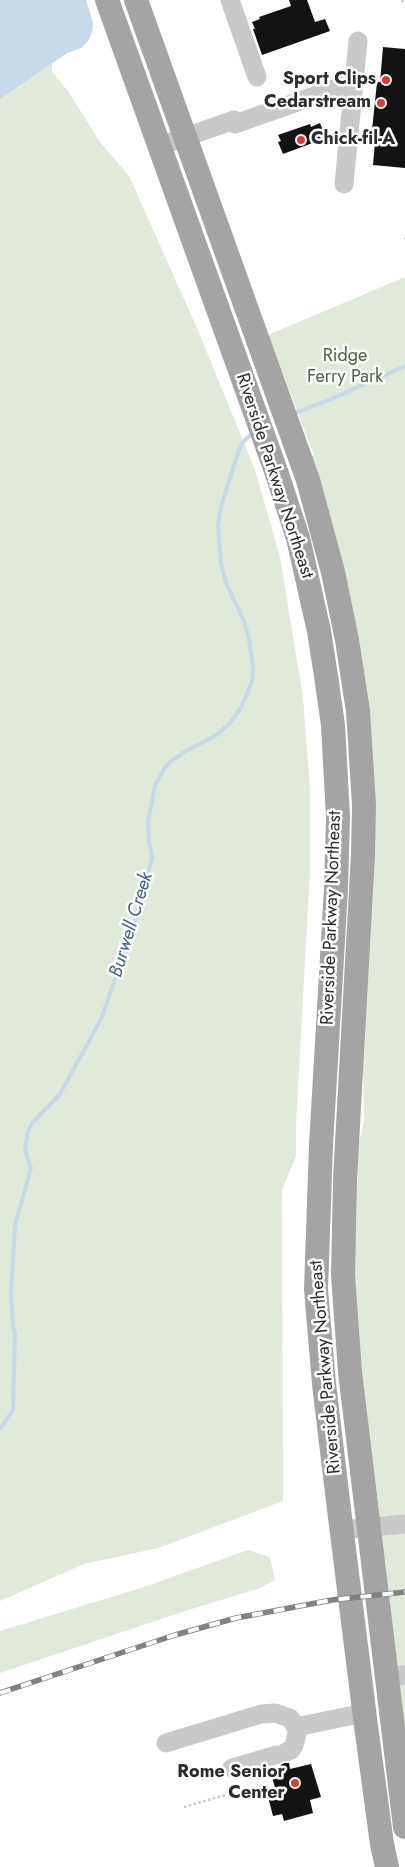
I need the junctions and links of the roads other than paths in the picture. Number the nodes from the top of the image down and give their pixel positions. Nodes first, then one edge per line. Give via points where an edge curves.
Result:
1 (107, 0) edge
2 (230, 0) edge
3 (145, 1) edge
4 (358, 41) dead end
5 (257, 77) dead end
6 (354, 82) junction
7 (185, 137) junction
8 (160, 146) junction
9 (344, 184) dead end
10 (320, 1153) junction
11 (346, 1155) junction
12 (405, 1524) edge
13 (368, 1527) junction
14 (342, 1530) junction
15 (396, 1676) edge
16 (364, 1713) junction
17 (296, 1727) junction
18 (166, 1743) dead end
19 (232, 1768) dead end
20 (405, 1827) edge
21 (387, 1867) edge

1 - 8 main road, Riverside Parkway Northeast
2 - 5 lane
3 - 7 main road via 191,121
4 - 6 lane
6 - 7 lane
6 - 9 lane
7 - 8 lane
7 - 11 main road, Riverside Parkway Northeast via 301,461 331,562 347,640 358,711 364,805 362,899
8 - 10 main road, Riverside Parkway Northeast via 298,538 319,631 333,725 338,817
10 - 11 lane
10 - 14 main road, Riverside Parkway Northeast via 316,1288
11 - 13 main road, Riverside Parkway Northeast via 345,1325
12 - 13 lane
13 - 14 lane
13 - 15 main road, Riverside Parkway Northeast
14 - 16 main road, Riverside Parkway Northeast
15 - 20 main road, Riverside Parkway Northeast
16 - 17 lane
16 - 21 main road, Riverside Parkway Northeast
17 - 18 lane via 287,1717 268,1712
17 - 19 lane via 291,1750

